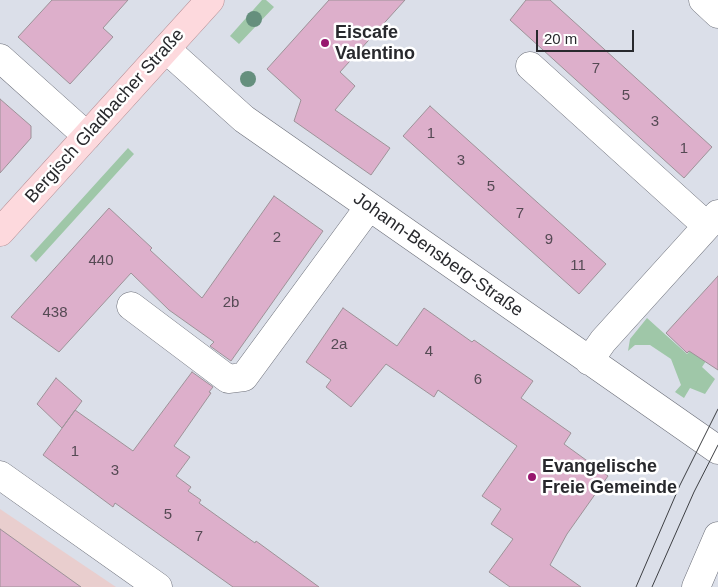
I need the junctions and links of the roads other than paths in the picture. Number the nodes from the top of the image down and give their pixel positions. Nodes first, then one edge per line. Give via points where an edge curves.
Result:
1 (210, 0) edge
2 (703, 0) edge
3 (718, 14) edge
4 (166, 49) junction
5 (0, 58) edge
6 (530, 66) dead end
7 (87, 136) junction
8 (369, 207) junction
9 (712, 220) edge
10 (0, 232) edge
11 (131, 306) dead end
12 (589, 361) junction
13 (718, 450) edge
14 (0, 475) edge
15 (718, 536) edge
16 (158, 587) edge
17 (696, 587) edge

1 - 4 main road, Bergisch Gladbacher Straße
2 - 3 street
4 - 7 main road, Bergisch Gladbacher Straße
4 - 8 street, Johann-Bensberg-Straße via 244,119
5 - 7 street
6 - 9 street
7 - 10 main road, Bergisch Gladbacher Straße
8 - 11 street via 244,377 228,379
8 - 12 street, Johann-Bensberg-Straße
9 - 12 street via 603,341
12 - 13 street, Johann-Bensberg-Straße
14 - 16 street
15 - 17 street

